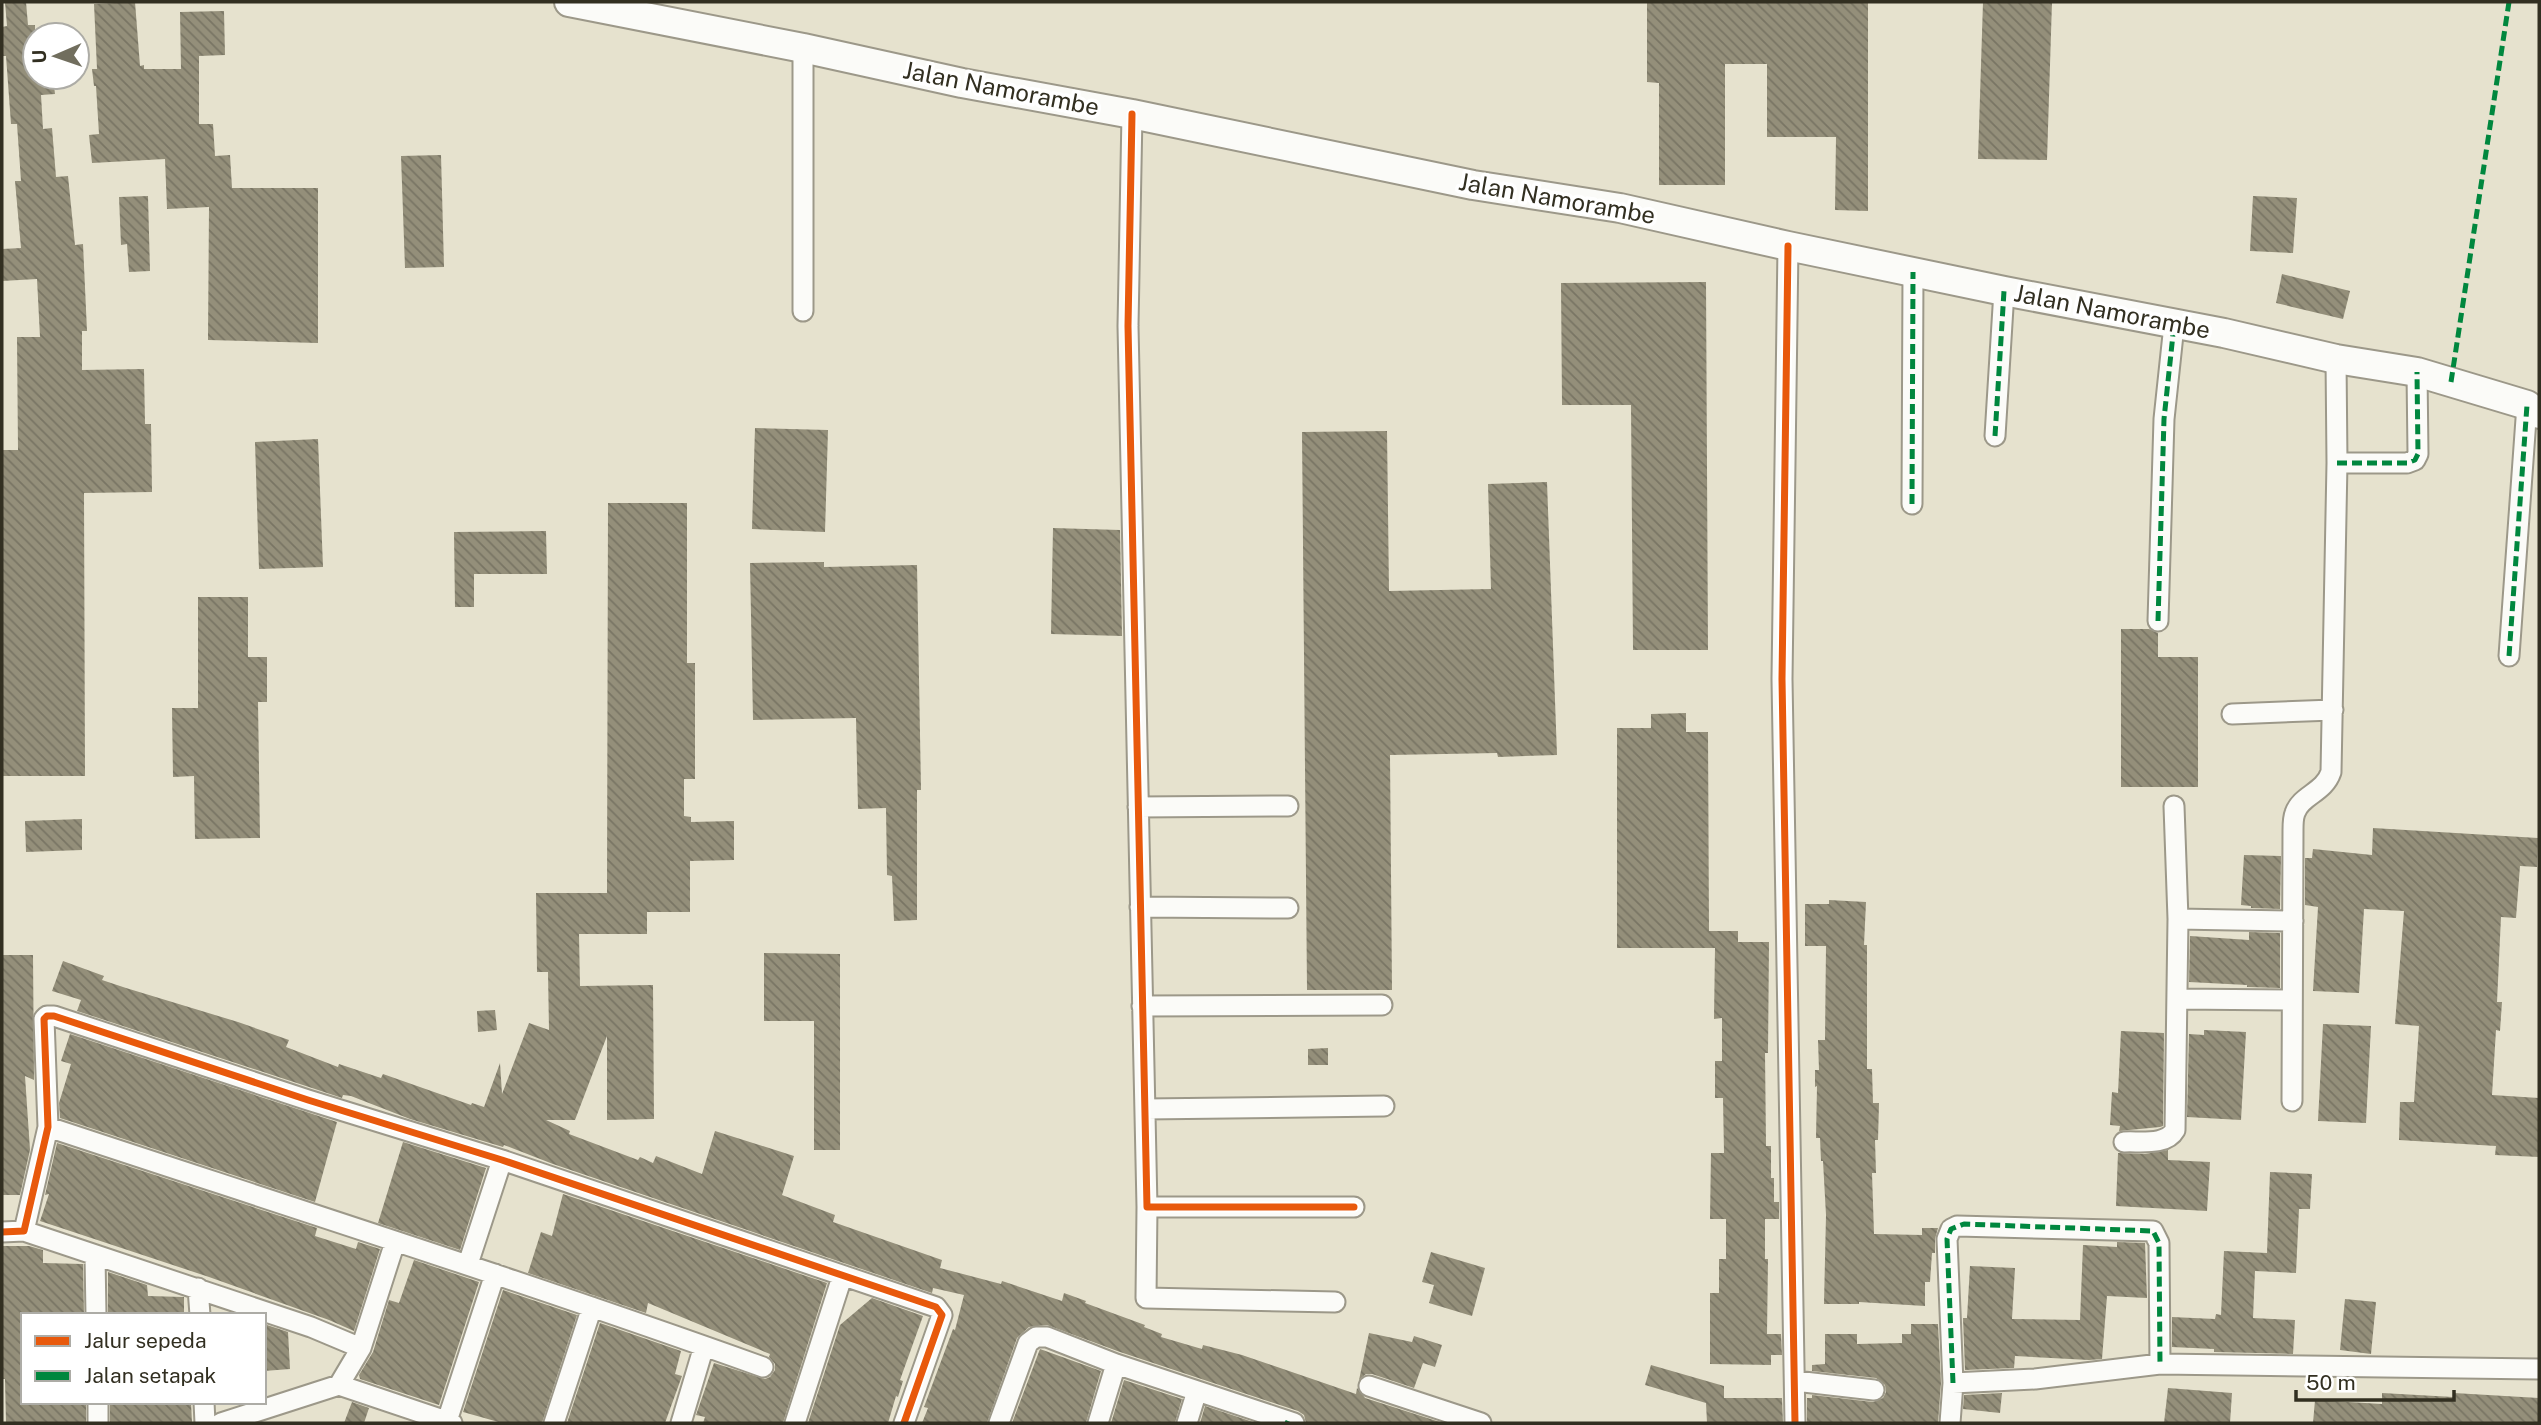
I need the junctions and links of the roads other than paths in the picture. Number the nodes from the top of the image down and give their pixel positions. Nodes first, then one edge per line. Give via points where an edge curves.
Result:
1 (569, 2) edge
2 (803, 48) junction
3 (1132, 114) junction
4 (1787, 246) junction
5 (1913, 272) junction
6 (2004, 291) junction
7 (803, 310) dead end
8 (2174, 325) junction
9 (2336, 359) junction
10 (2417, 372) junction
11 (2533, 410) edge
12 (1996, 436) dead end
13 (2337, 463) junction
14 (1912, 504) dead end
15 (2158, 621) dead end
16 (2509, 656) dead end
17 (2333, 710) junction
18 (2232, 714) dead end
19 (1288, 806) dead end
20 (2174, 806) dead end
21 (1138, 807) junction
22 (1140, 907) junction
23 (1287, 908) dead end
24 (2178, 919) junction
25 (2293, 921) junction
26 (2178, 999) junction
27 (2292, 1000) junction
28 (1382, 1005) dead end
29 (1142, 1006) junction
30 (2292, 1101) dead end
31 (1384, 1106) dead end
32 (1144, 1109) junction
33 (48, 1126) junction
34 (2124, 1142) dead end
35 (502, 1160) junction
36 (1147, 1207) junction
37 (1354, 1207) dead end
38 (24, 1231) junction
39 (2, 1232) edge
40 (395, 1242) junction
41 (95, 1256) junction
42 (468, 1264) junction
43 (495, 1274) junction
44 (842, 1277) junction
45 (198, 1288) junction
46 (1335, 1302) dead end
47 (592, 1307) junction
48 (96, 1313) edge
49 (200, 1313) edge
50 (704, 1346) junction
51 (361, 1348) junction
52 (1116, 1364) junction
53 (2161, 1364) junction
54 (763, 1367) dead end
55 (2539, 1369) edge
56 (1795, 1381) junction
57 (1953, 1382) junction
58 (339, 1385) junction
59 (1369, 1386) dead end
60 (1874, 1390) dead end
61 (1197, 1391) junction
62 (98, 1404) edge
63 (204, 1404) edge
64 (424, 1419) edge
65 (450, 1422) edge
66 (1290, 1422) edge
67 (98, 1423) edge
68 (205, 1423) edge
69 (221, 1423) edge
70 (554, 1423) edge
71 (681, 1423) edge
72 (795, 1423) edge
73 (904, 1423) edge
74 (999, 1423) edge
75 (1098, 1423) edge
76 (1187, 1423) edge
77 (1481, 1423) edge
78 (1795, 1423) edge
79 (1950, 1423) edge

1 - 2 main road, Jalan Namorambe
2 - 3 main road, Jalan Namorambe
2 - 7 street
3 - 4 main road, Jalan Namorambe via 1474,186 1620,208
3 - 21 street via 1128,326
4 - 5 main road, Jalan Namorambe
4 - 56 street via 1782,679
5 - 6 main road, Jalan Namorambe
5 - 14 street
6 - 8 main road, Jalan Namorambe
6 - 12 street
8 - 9 main road, Jalan Namorambe
8 - 15 street via 2164,419
9 - 10 main road, Jalan Namorambe
9 - 13 street
10 - 11 main road, Jalan Namorambe
10 - 13 street via 2415,460
11 - 16 street
13 - 17 street
17 - 18 street
17 - 25 street via 2328,782 2295,811
19 - 21 street
20 - 24 street
21 - 22 street
22 - 23 street
22 - 29 street
24 - 25 street
24 - 26 street
25 - 27 street
26 - 27 street
26 - 34 street via 2175,1130 2165,1140
27 - 30 street
28 - 29 street
29 - 32 street
31 - 32 street
32 - 36 street
33 - 35 street via 44,1019 49,1015
33 - 38 street
33 - 40 street
35 - 42 street
35 - 44 street
36 - 37 street
36 - 46 street via 1146,1298
38 - 39 street
38 - 41 street
40 - 42 street
40 - 51 street
41 - 45 street
41 - 48 street
42 - 43 street
43 - 47 street
43 - 65 street
44 - 72 street
44 - 73 street via 941,1312
45 - 49 street
45 - 51 street
47 - 50 street
47 - 70 street
50 - 54 street
50 - 71 street
51 - 58 street
52 - 61 street
52 - 74 street via 1047,1337 1036,1337 1028,1343
52 - 75 street
53 - 55 street
53 - 57 street via 2035,1379
53 - 57 street via 2159,1243 2153,1231 1964,1224 1951,1229 1947,1239
56 - 60 street
56 - 78 street
57 - 79 street
58 - 64 street
58 - 69 street
59 - 77 street
61 - 66 street
61 - 76 street
62 - 67 street
63 - 68 street
64 - 65 street

